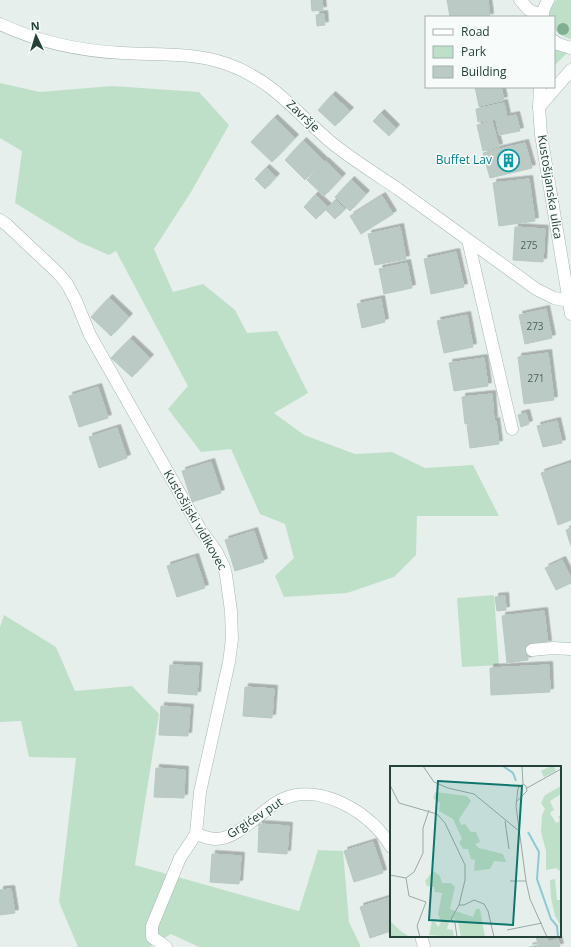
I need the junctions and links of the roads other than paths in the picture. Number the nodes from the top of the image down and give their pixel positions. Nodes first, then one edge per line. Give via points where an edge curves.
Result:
1 (520, 0) edge
2 (548, 0) edge
3 (543, 16) edge
4 (0, 24) edge
5 (555, 42) edge
6 (571, 48) edge
7 (571, 70) edge
8 (540, 88) edge
9 (539, 107) junction
10 (0, 220) edge
11 (468, 240) junction
12 (568, 301) junction
13 (571, 314) edge
14 (512, 430) dead end
15 (571, 649) edge
16 (532, 650) dead end
17 (196, 834) junction
18 (390, 846) edge
19 (421, 937) edge
20 (166, 947) edge
21 (424, 947) edge

1 - 3 street via 529,10
2 - 3 street
4 - 11 street, Završje via 34,37 92,51 185,56 226,64 244,71 274,89 332,143
5 - 6 street
7 - 9 street
8 - 9 street, Kustošijanska ulica
9 - 12 street, Kustošijanska ulica via 541,135
10 - 17 street, Kustošijski vidikovec via 58,272 67,284 107,367 224,568 231,611 232,639 200,792
11 - 12 street, Završje via 536,289 554,298
11 - 14 street
12 - 13 street, Kustošijanska ulica
15 - 16 street
17 - 18 street, Grgićev put via 214,839 233,835 276,802 307,795 322,796 354,808 378,829
17 - 20 street, Kustošijski vidikovec via 180,858 152,926 152,937
19 - 21 street

